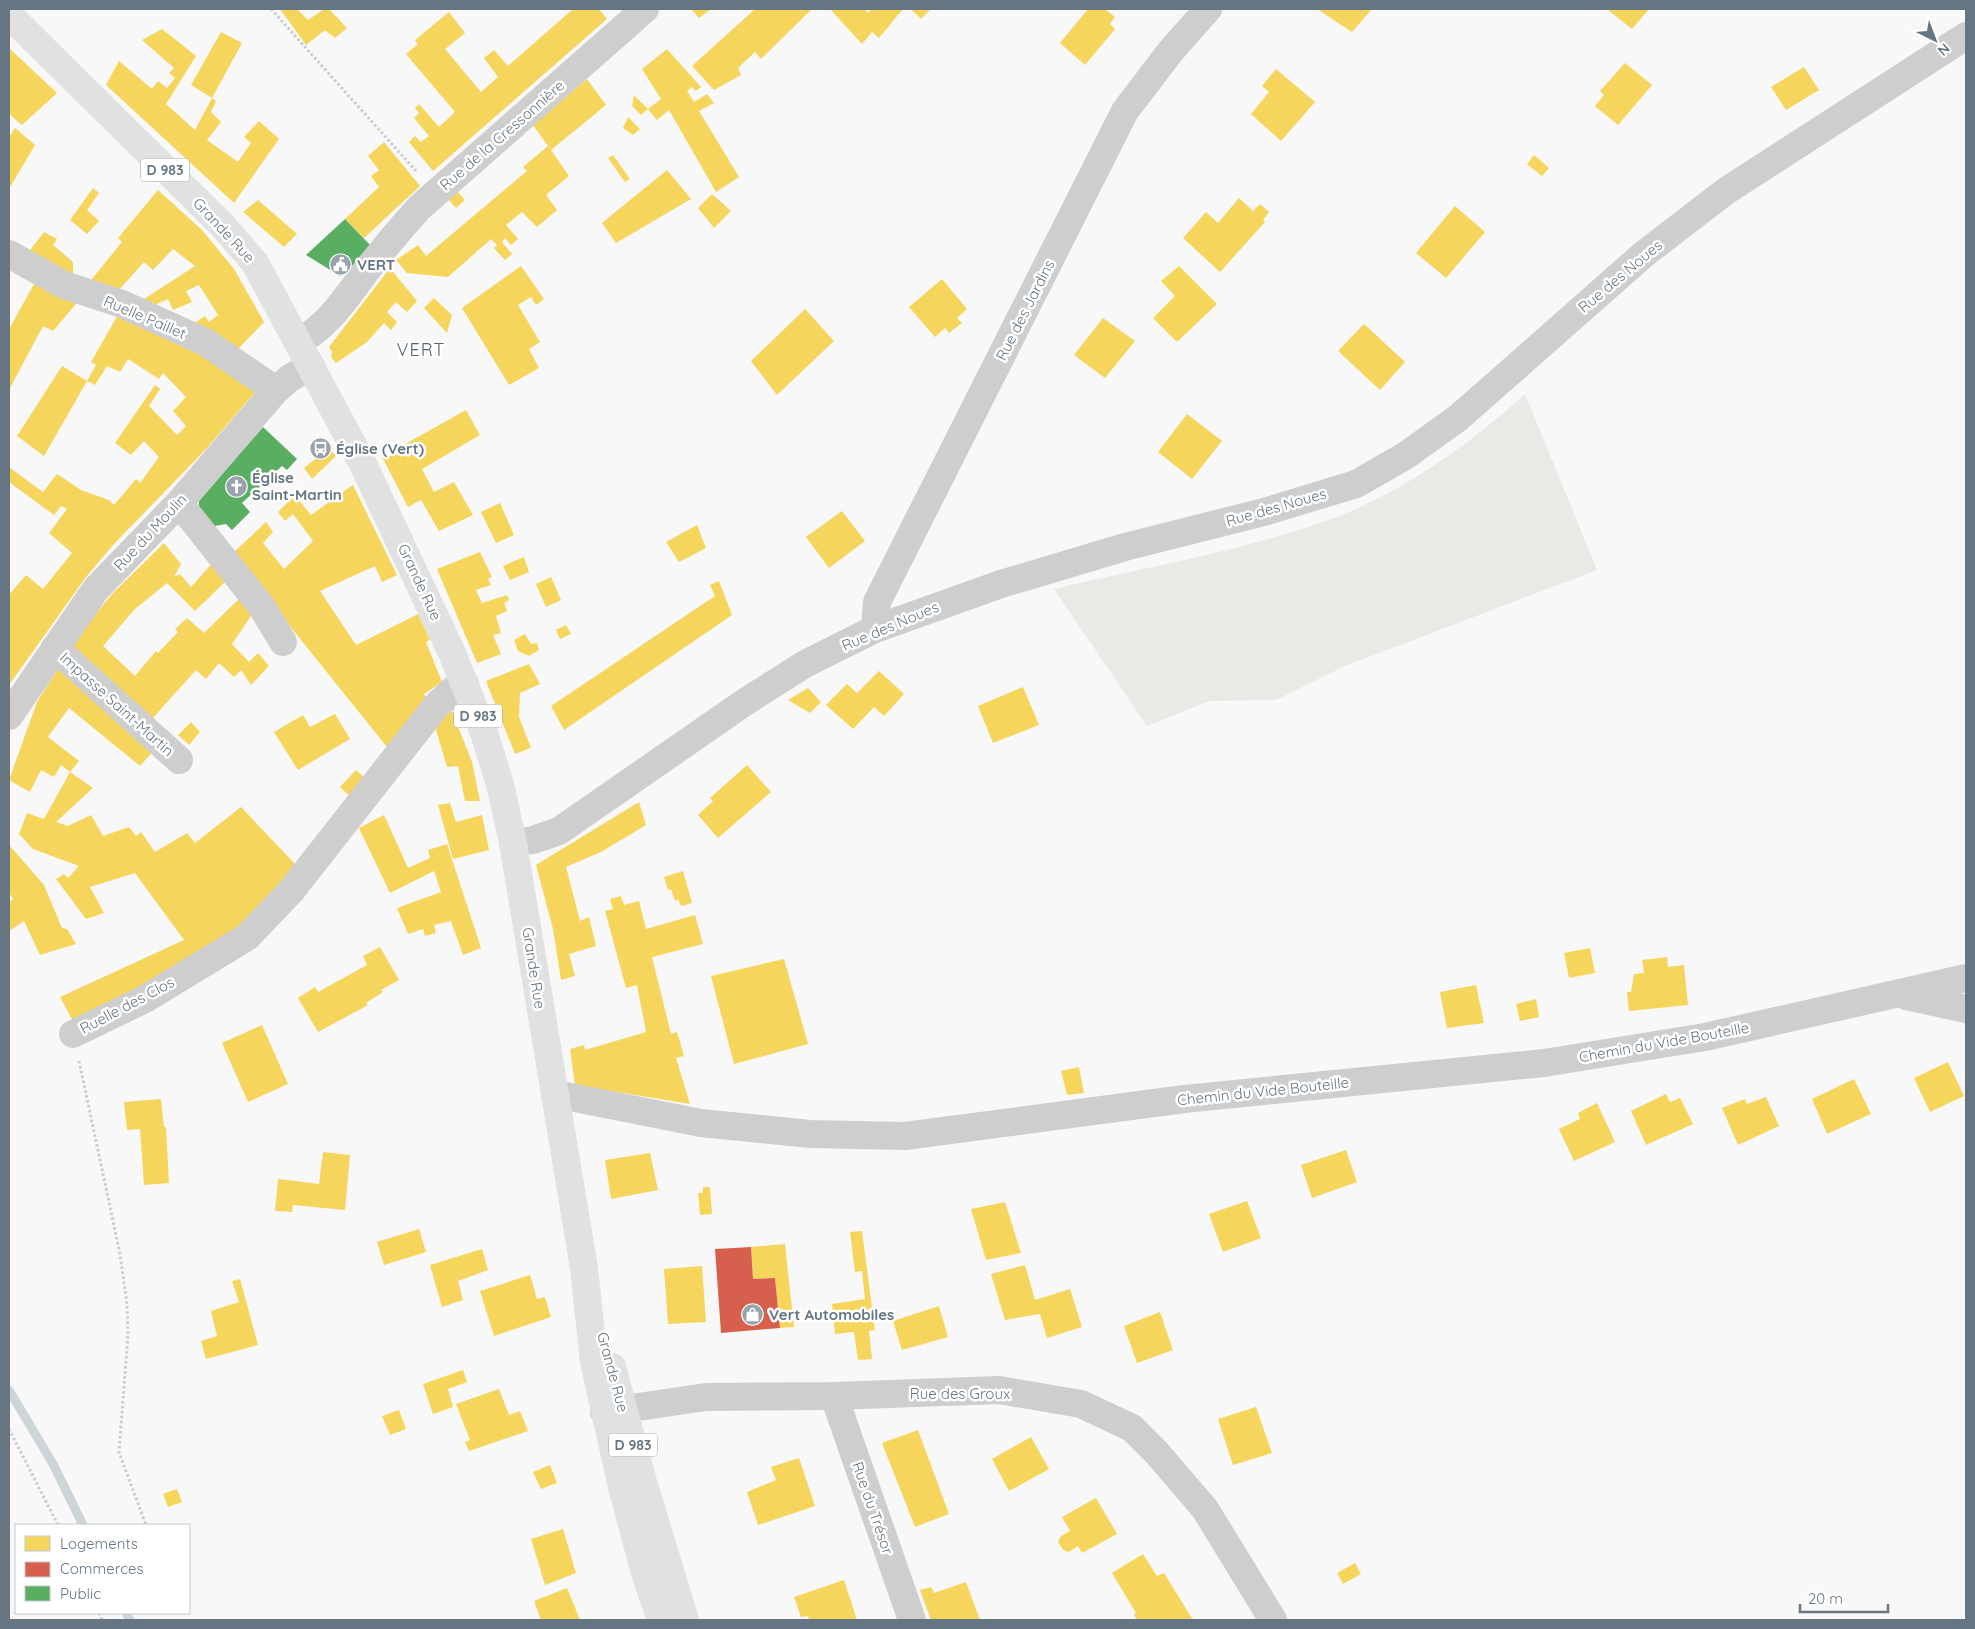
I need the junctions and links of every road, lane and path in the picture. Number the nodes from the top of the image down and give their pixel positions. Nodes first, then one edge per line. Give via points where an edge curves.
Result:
1 (271, 9) edge
2 (645, 9) edge
3 (1208, 9) edge
4 (9, 15) edge
5 (1966, 36) edge
6 (436, 192) junction
7 (9, 254) edge
8 (298, 342) junction
9 (311, 366) junction
10 (276, 390) junction
11 (179, 503) junction
12 (875, 629) junction
13 (283, 642) dead end
14 (55, 648) junction
15 (465, 684) junction
16 (9, 716) edge
17 (180, 760) dead end
18 (514, 843) junction
19 (1966, 978) edge
20 (1900, 994) junction
21 (1966, 1009) edge
22 (73, 1034) joint
23 (555, 1094) junction
24 (834, 1396) junction
25 (614, 1410) junction
26 (9, 1429) edge
27 (57, 1524) edge
28 (146, 1524) edge
29 (661, 1620) edge
30 (685, 1620) edge
31 (912, 1620) edge
32 (1273, 1620) edge

1 - 6 path
2 - 6 street, Rue de la Cressonnière
3 - 12 street, Rue des Jardins via 1125,111 877,602
4 - 8 main road, Grande Rue / D 983 via 244,248
5 - 12 street, Rue des Noues via 1726,191 1644,254 1458,418 1405,456 1356,484 1001,584
6 - 8 street, Rue de la Cressonnière via 395,234 325,322
7 - 10 street, Ruelle Paillet via 64,285 122,304 204,342
8 - 9 main road, Grande Rue / D 983
9 - 10 street, Rue du Moulin
9 - 15 main road, Grande Rue / D 983 via 394,526
10 - 11 street, Rue du Moulin
11 - 13 street via 262,607
11 - 14 street, Rue du Moulin via 96,589
12 - 18 street, Rue des Noues via 805,664 745,702 559,831
14 - 16 street, Rue du Moulin
14 - 17 street, Impasse Saint-Martin
15 - 18 main road, Grande Rue / D 983 via 500,784
15 - 22 street, Ruelle des Clos via 436,706 291,891 247,937 145,999
18 - 23 main road, Grande Rue / D 983
19 - 20 street, Chemin du Vide Bouteille
20 - 21 street
20 - 23 street, Chemin du Vide Bouteille via 1705,1037 1544,1064 1184,1099 905,1136 810,1134 701,1123
22 - 28 path, Ruelle des Clos via 120,1254 127,1304 128,1336 119,1452
23 - 25 main road, Grande Rue / D 983 via 584,1268
24 - 25 street, Rue des Groux via 706,1397
24 - 31 street, Rue du Trésor
24 - 32 street, Rue des Groux via 999,1390 1081,1404 1132,1428 1205,1508
25 - 29 main road, Grande Rue / D 983 via 640,1554
25 - 30 main road, Grande Rue / D 983
26 - 27 path

